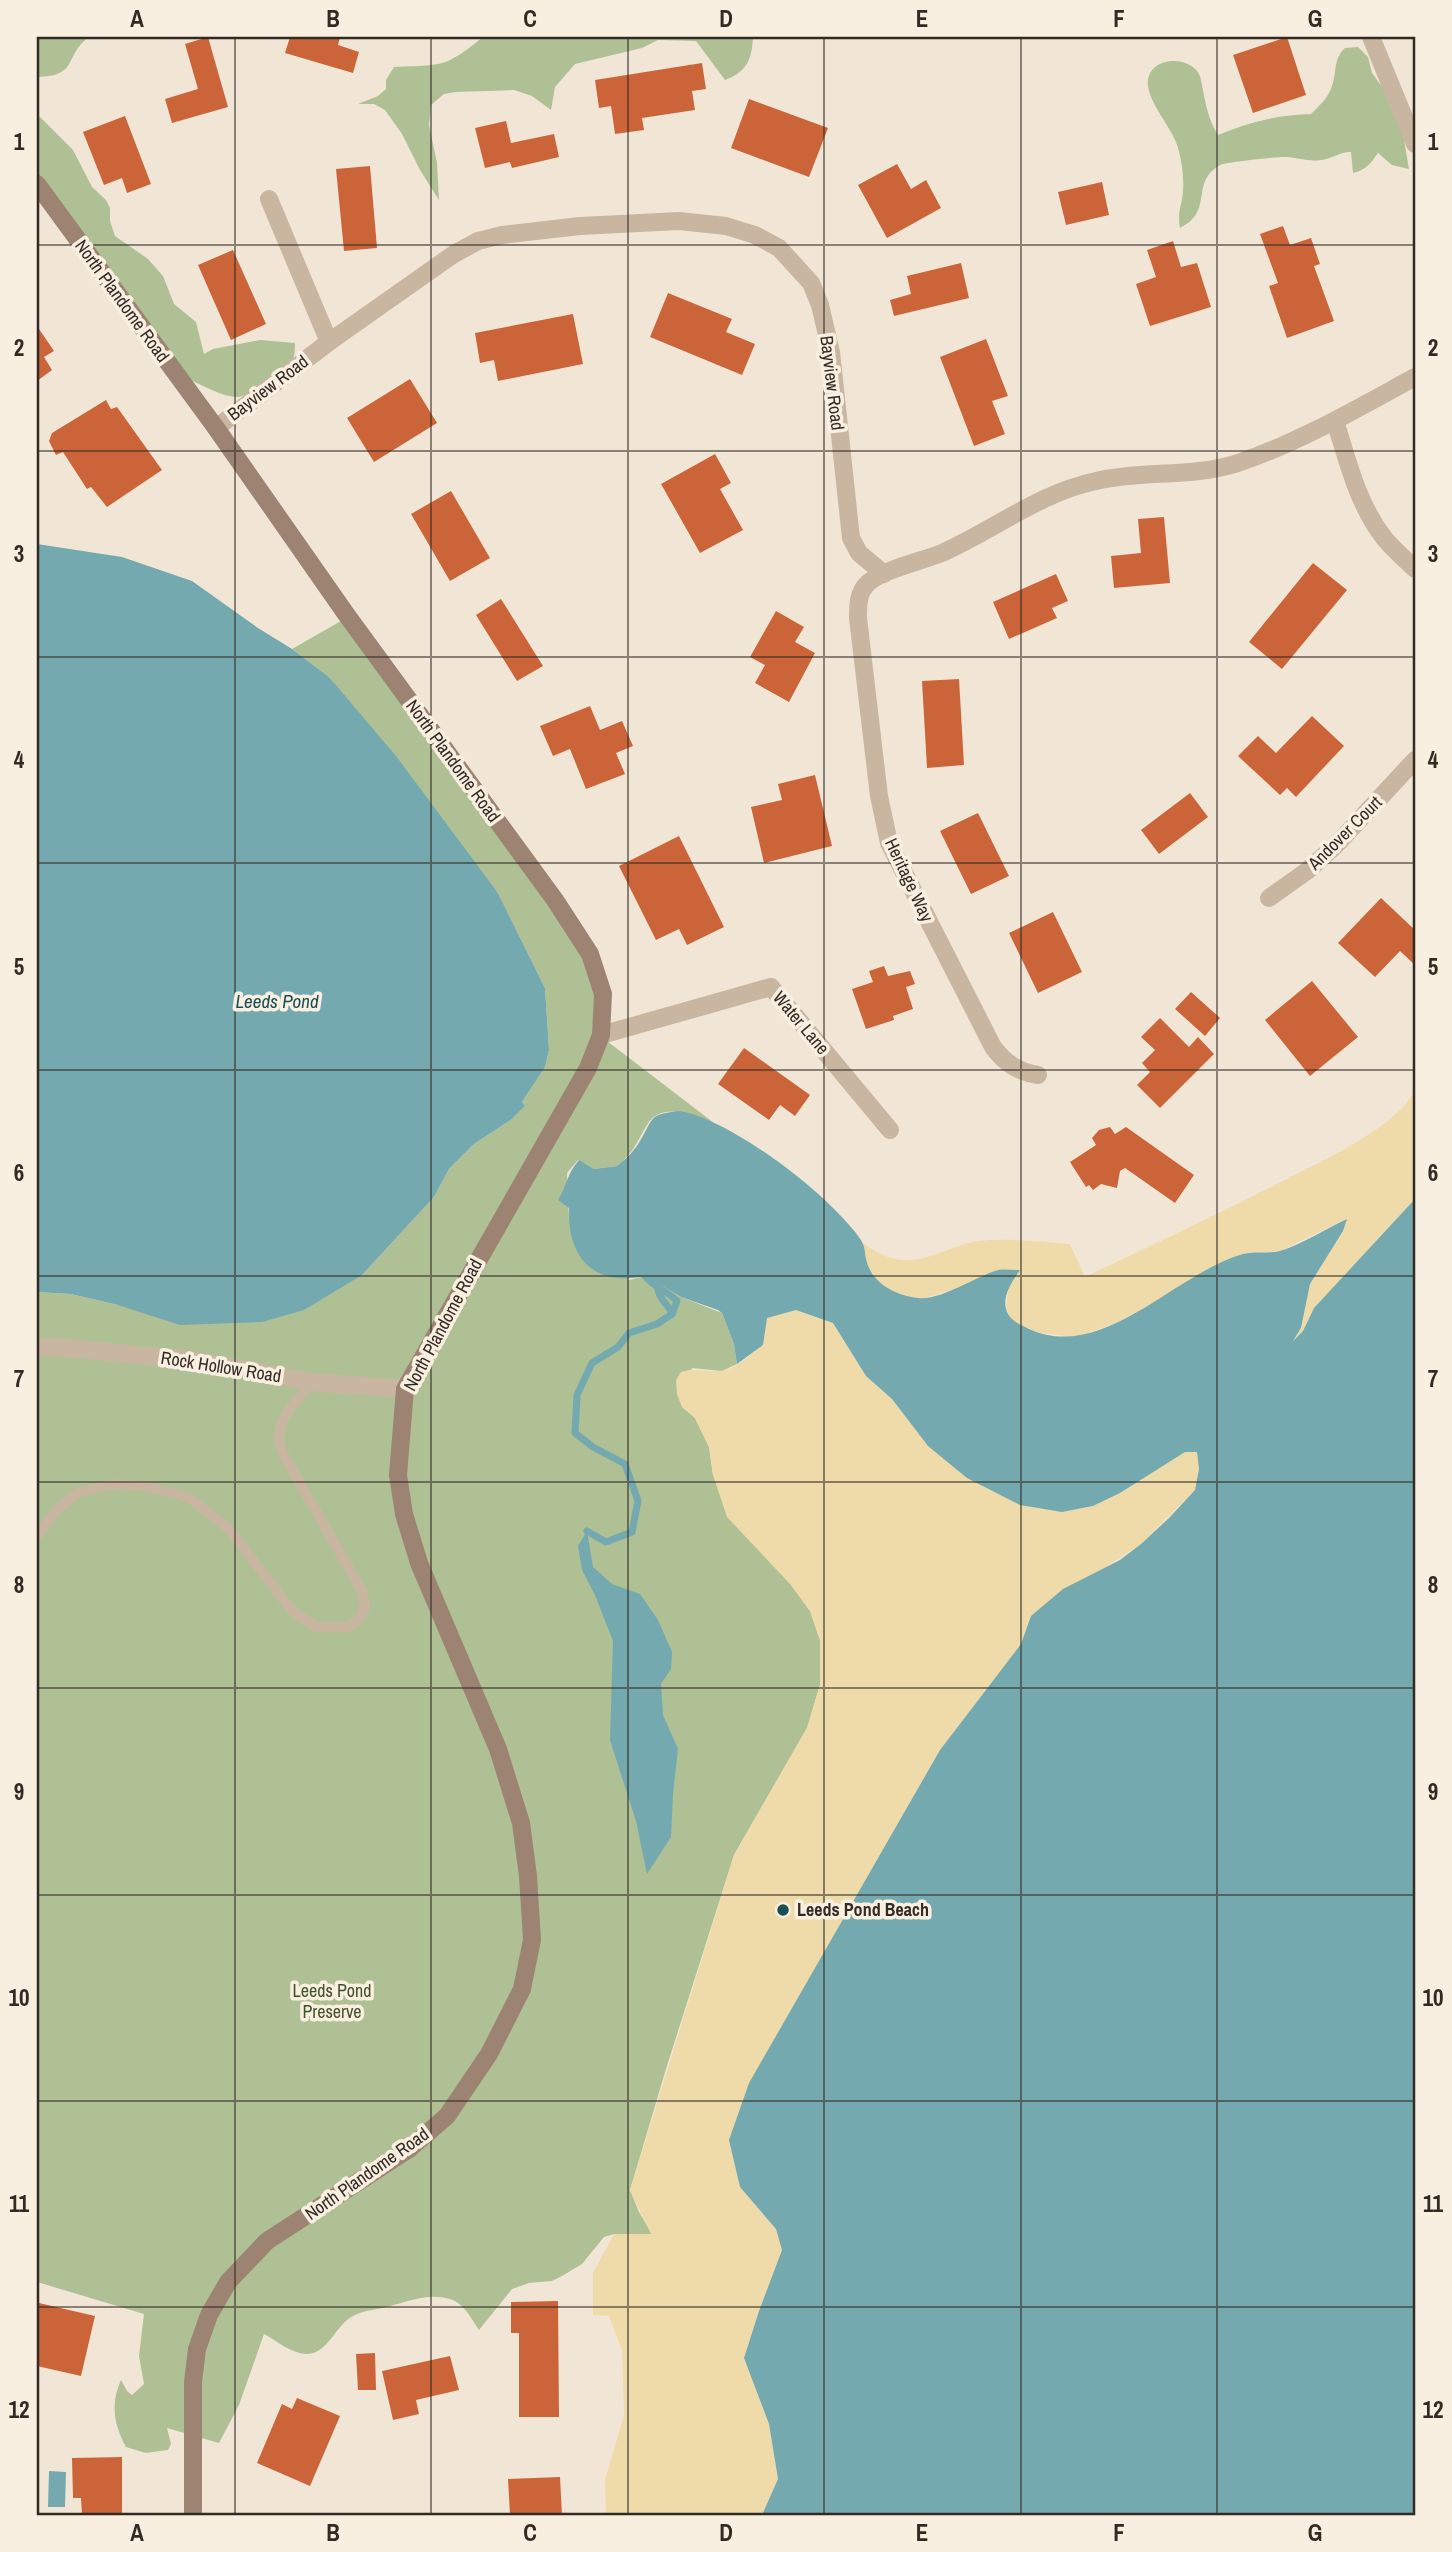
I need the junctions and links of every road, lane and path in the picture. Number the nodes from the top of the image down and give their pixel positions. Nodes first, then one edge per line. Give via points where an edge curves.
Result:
1 (1371, 37) edge
2 (1415, 144) edge
3 (37, 184) edge
4 (269, 199) dead end
5 (329, 342) junction
6 (1415, 377) edge
7 (1335, 421) junction
8 (216, 428) junction
9 (1415, 569) edge
10 (884, 574) junction
11 (1415, 760) edge
12 (1269, 898) dead end
13 (601, 1035) junction
14 (1038, 1075) dead end
15 (890, 1130) dead end
16 (37, 1347) edge
17 (312, 1382) junction
18 (405, 1389) junction
19 (37, 1536) edge
20 (193, 2515) edge

1 - 2 street
3 - 8 main road, North Plandome Road
4 - 5 street
5 - 8 street, Bayview Road
5 - 10 street, Bayview Road via 454,254 502,234 679,221 726,226 755,235 796,264 820,305 831,352 851,538 859,554
6 - 7 street
7 - 9 street via 1368,513
7 - 10 street via 1237,463 1073,487 944,552
8 - 13 main road, North Plandome Road via 590,954 603,994
10 - 14 street, Heritage Way via 863,589 858,618 889,843 993,1047 1009,1065
11 - 12 street, Andover Court via 1337,844
13 - 15 street, Water Lane via 771,987
13 - 18 main road, North Plandome Road via 588,1068
16 - 17 street, Rock Hollow Road via 197,1361
17 - 18 street, Rock Hollow Road
17 - 19 lane via 283,1419 277,1437 362,1591 365,1607 349,1627 317,1628 293,1612 229,1529 188,1497 114,1484 79,1492 56,1510
18 - 20 main road, North Plandome Road via 398,1475 404,1514 419,1563 498,1749 522,1822 531,1940 522,1989 489,2053 447,2116 409,2149 267,2241 228,2282 197,2349

